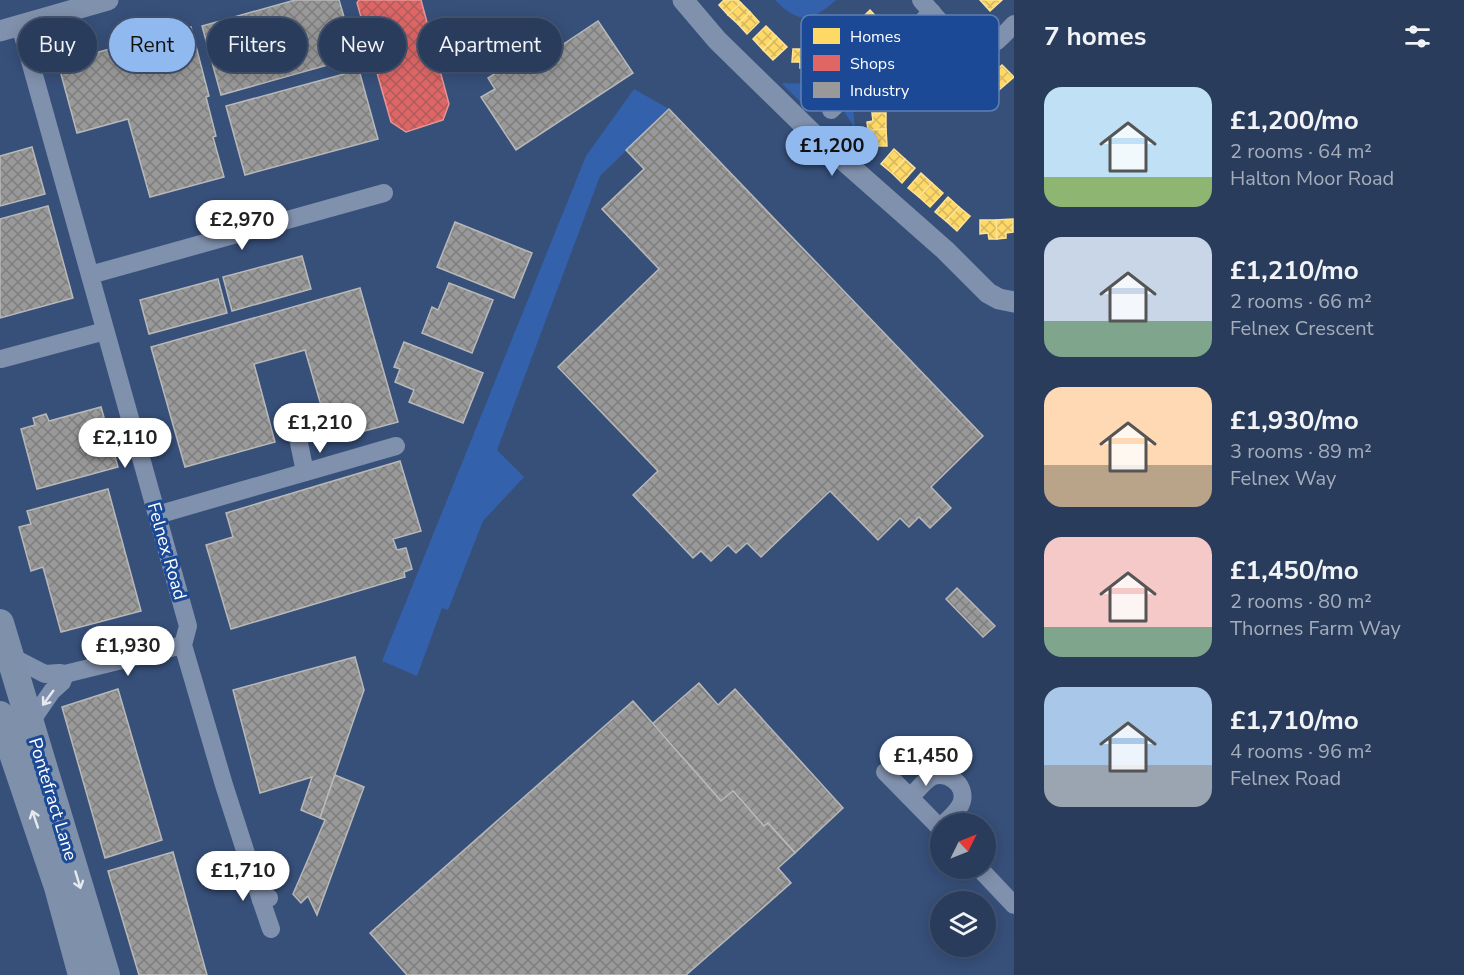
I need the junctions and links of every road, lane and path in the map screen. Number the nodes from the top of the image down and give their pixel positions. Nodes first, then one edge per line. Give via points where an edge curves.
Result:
1 (108, 0) edge
2 (683, 0) edge
3 (1014, 24) edge
4 (10, 28) edge
5 (999, 39) edge
6 (384, 193) dead end
7 (90, 275) junction
8 (1014, 302) edge
9 (105, 331) junction
10 (1, 360) edge
11 (299, 443) dead end
12 (396, 446) dead end
13 (305, 472) junction
14 (157, 515) junction
15 (0, 623) edge
16 (183, 645) junction
17 (10, 656) junction
18 (65, 674) junction
19 (0, 715) edge
20 (30, 723) junction
21 (885, 772) dead end
22 (910, 797) junction
23 (955, 813) edge
24 (930, 818) edge
25 (989, 879) edge
26 (1014, 905) edge
27 (271, 929) dead end
28 (82, 975) edge
29 (106, 975) edge

1 - 4 street
2 - 8 street via 717,40 809,130 988,293
3 - 5 street
4 - 7 street, Felnex Road
6 - 7 street
7 - 9 street, Felnex Road
9 - 10 street
9 - 14 street, Felnex Road
11 - 13 street
12 - 13 street
13 - 14 street
14 - 16 street, Felnex Road via 188,626
15 - 17 highway, Pontefract Lane
16 - 18 street
16 - 27 street, Felnex Road via 224,785 265,899
17 - 18 street via 45,674
17 - 20 highway, Pontefract Lane
18 -> 20 street
28 -> 19 highway, Pontefract Lane via 58,888
20 -> 29 highway, Pontefract Lane
21 - 22 street
22 - 23 street via 938,775 951,778 961,788 962,802
22 - 24 street
25 - 26 street

